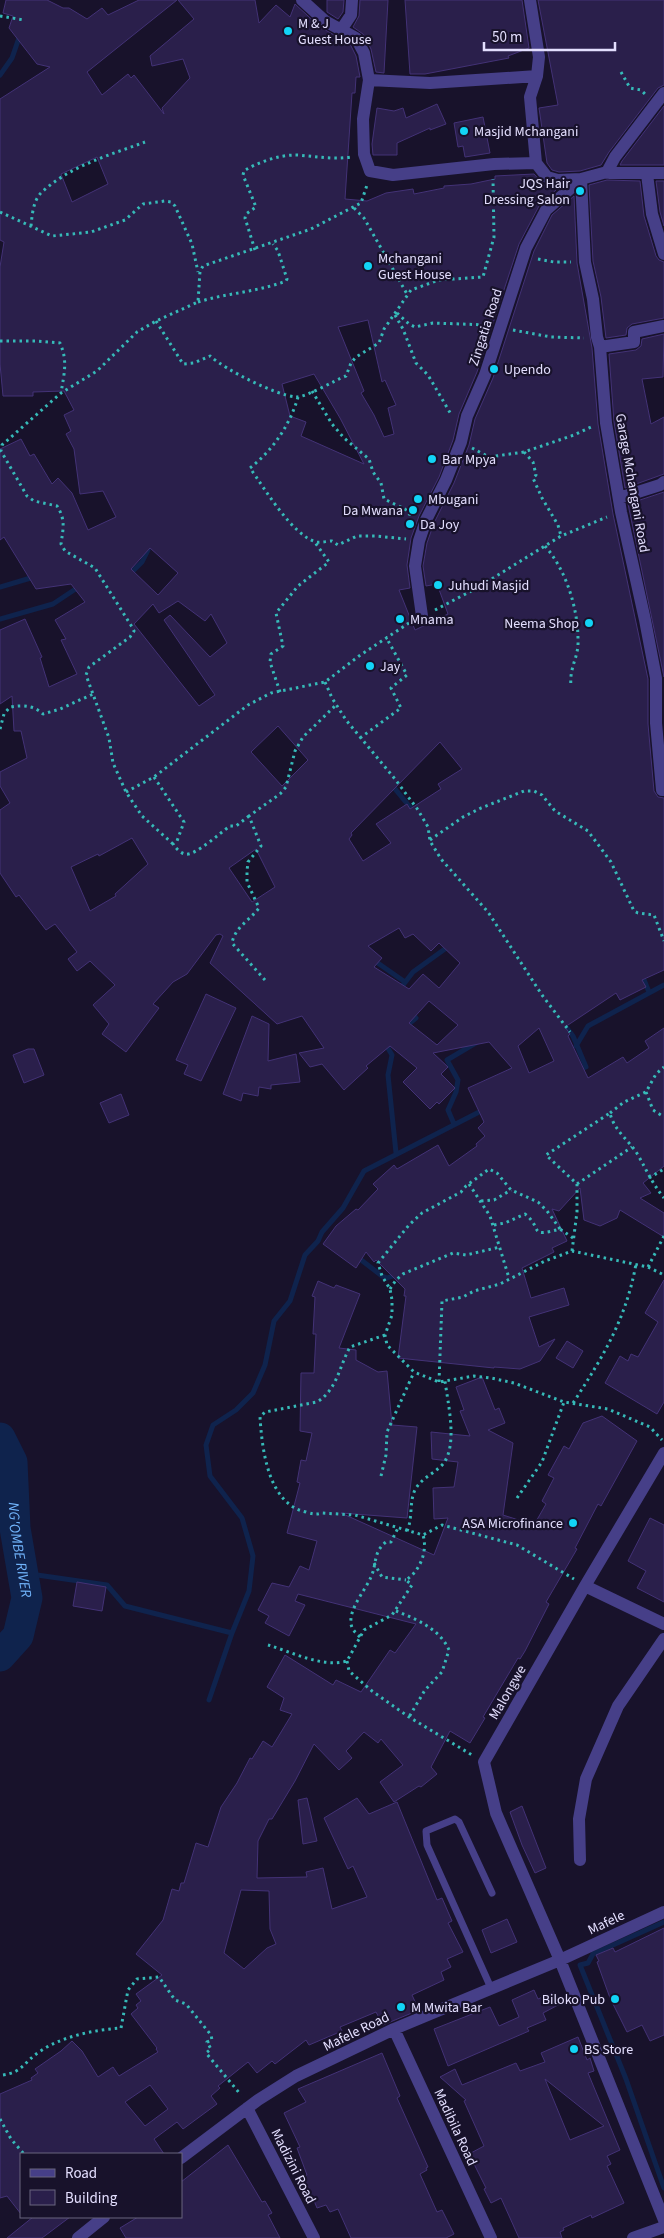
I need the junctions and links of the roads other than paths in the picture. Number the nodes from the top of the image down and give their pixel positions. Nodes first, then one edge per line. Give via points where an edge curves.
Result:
1 (302, 0) edge
2 (352, 0) edge
3 (530, 0) edge
4 (341, 30) junction
5 (537, 76) junction
6 (369, 80) junction
7 (664, 93) edge
8 (536, 163) junction
9 (607, 172) junction
10 (664, 173) edge
11 (647, 174) junction
12 (581, 179) junction
13 (664, 254) edge
14 (664, 326) edge
15 (599, 342) junction
16 (664, 482) edge
17 (619, 498) junction
18 (422, 616) road end
19 (659, 669) edge
20 (664, 790) edge
21 (664, 1453) edge
22 (585, 1586) junction
23 (664, 1624) edge
24 (664, 1639) edge
25 (580, 1860) dead end
26 (492, 1893) dead end
27 (664, 1912) edge
28 (560, 1960) junction
29 (491, 1988) junction
30 (394, 2029) junction
31 (247, 2108) junction
32 (182, 2157) edge
33 (103, 2218) edge
34 (664, 2220) edge
35 (664, 2227) edge
36 (78, 2238) edge
37 (314, 2238) edge
38 (490, 2238) edge
39 (634, 2238) edge

1 - 4 street via 321,18
2 - 4 street via 351,16
3 - 5 street via 539,57
4 - 6 street via 356,38 364,52
5 - 6 street via 430,82
5 - 8 street via 530,97
6 - 8 street via 364,154 370,170 394,175 494,164
7 - 9 street
8 - 12 street via 547,178
9 - 11 street, Zingatia Road
9 - 12 street, Zingatia Road
10 - 11 street, Zingatia Road
11 - 13 street via 652,214
12 - 15 street, Garage Mchangani Road via 585,262
12 - 18 street, Zingatia Road via 546,210 524,255 486,375 426,520 414,566
14 - 15 street via 634,332 634,342
15 - 17 street, Garage Mchangani Road via 606,423
16 - 17 street
17 - 19 street, Garage Mchangani Road
19 - 20 street, Garage Mchangani Road via 656,723
21 - 22 street, Malongwe
22 - 23 street
22 - 28 street, Malongwe via 484,1762 496,1813
24 - 25 street via 618,1706 586,1779 579,1819
26 - 29 lane via 459,1822 455,1819 426,1831 427,1845
27 - 28 street, Mafele
28 - 29 street, Mafele Road
28 - 34 street
29 - 30 street, Mafele Road
30 - 31 street, Mafele Road via 296,2076
30 - 38 street, Madibila Road
31 - 32 street, Mafele Road
31 - 37 street, Madizini Road
33 - 36 street
35 - 39 street

